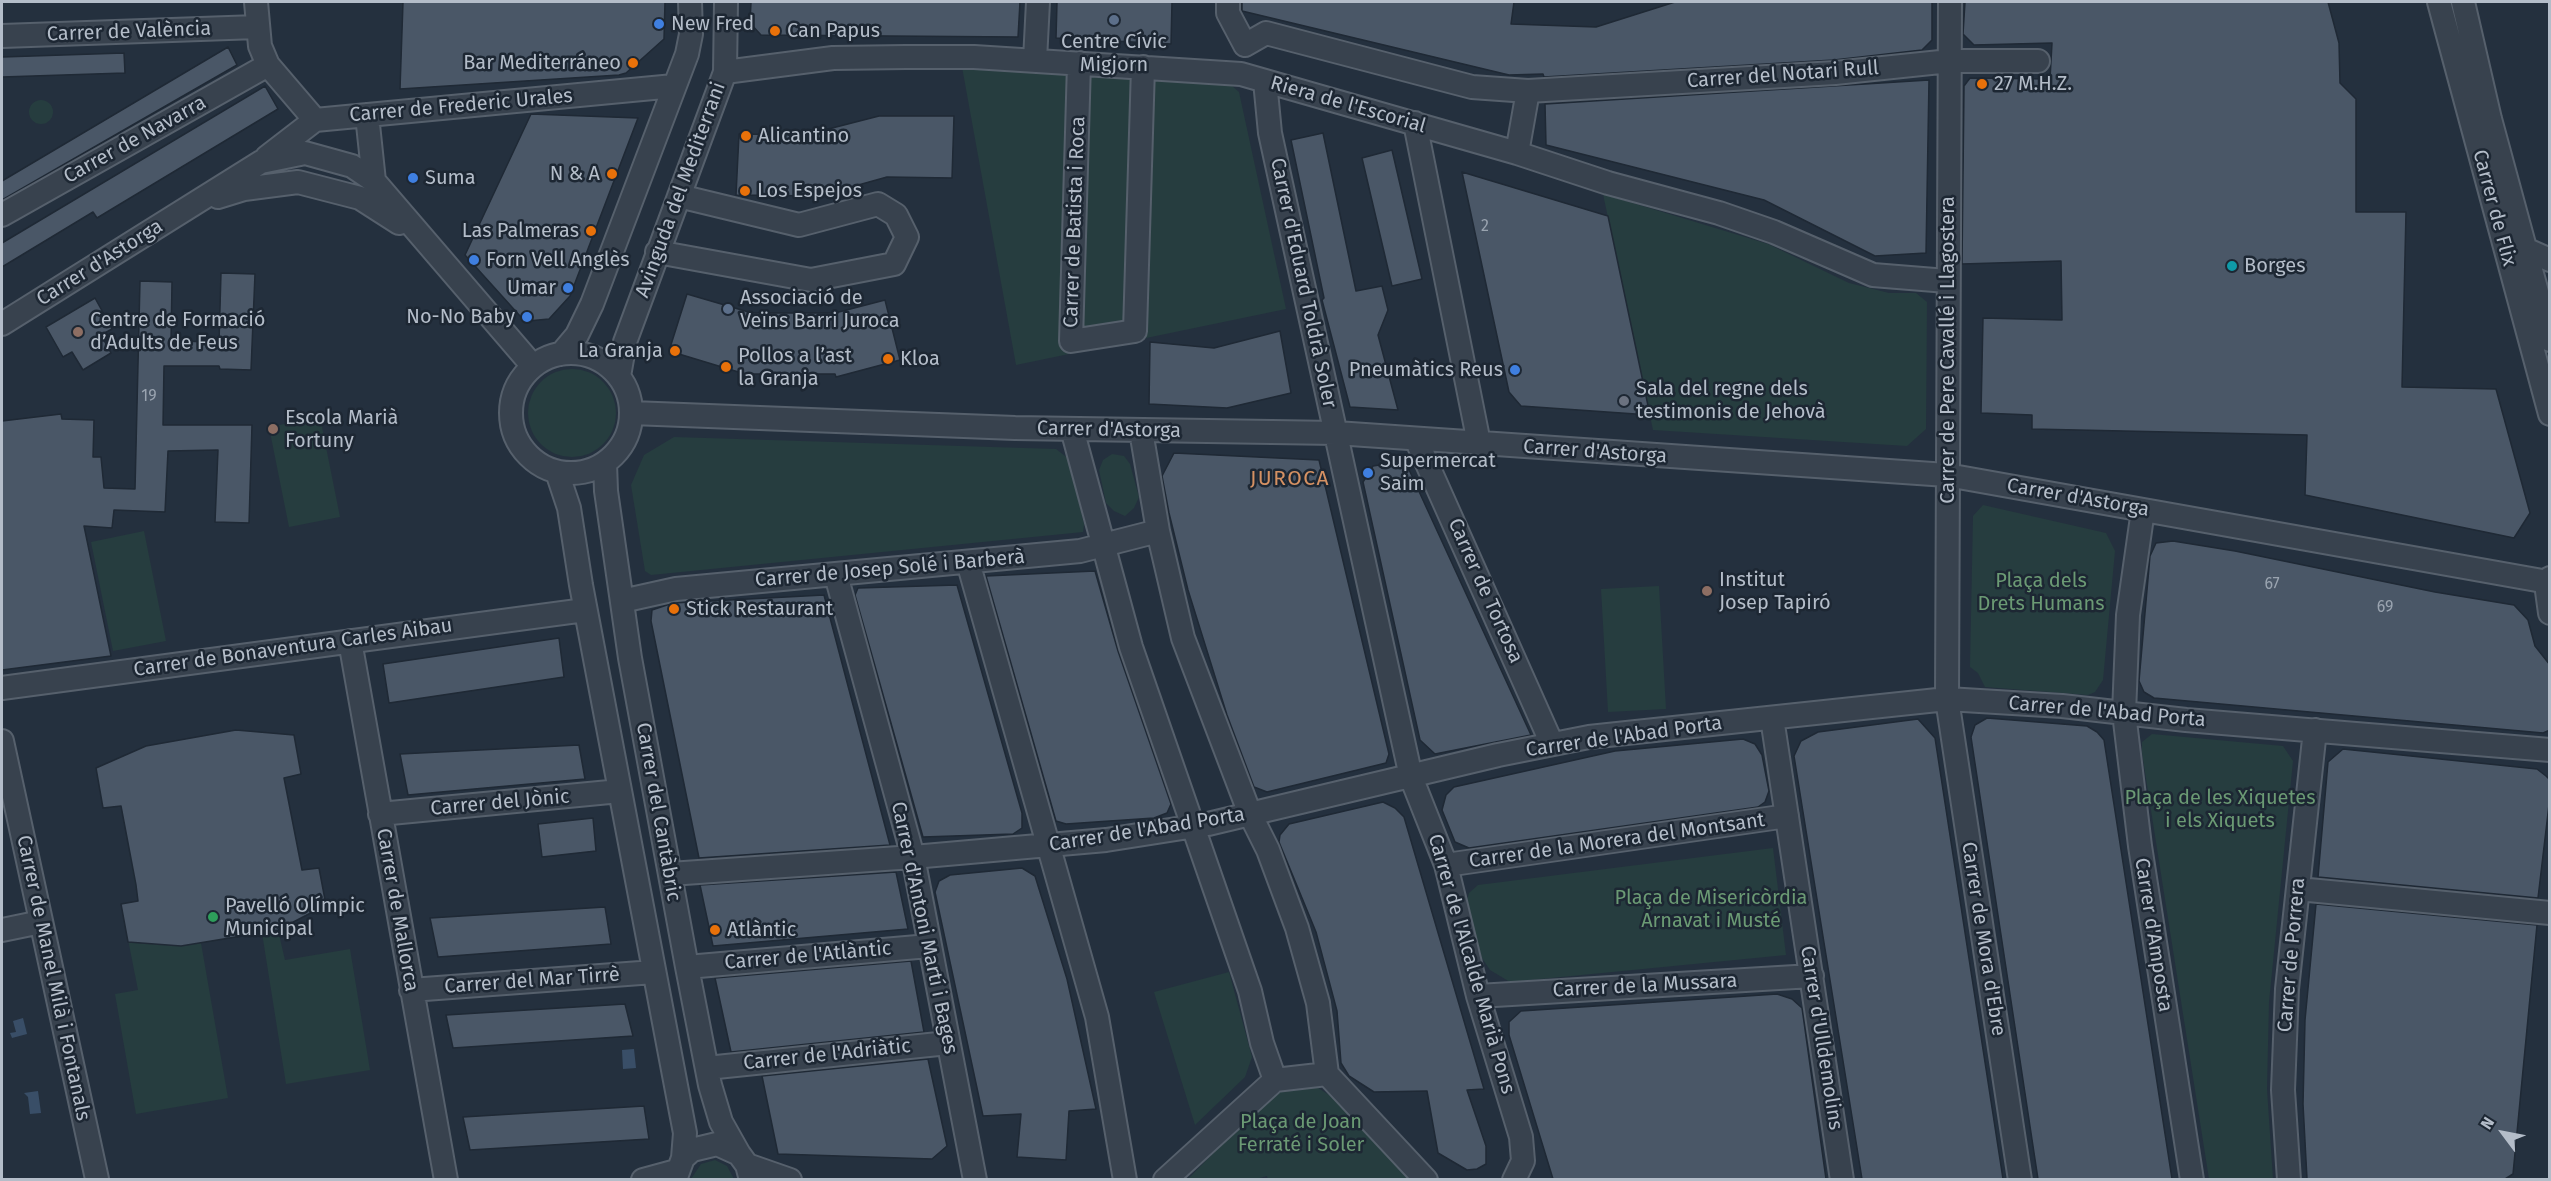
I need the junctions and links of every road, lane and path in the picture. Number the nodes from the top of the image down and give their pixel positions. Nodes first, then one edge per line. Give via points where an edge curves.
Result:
1 (256, 2) edge
2 (690, 2) edge
3 (726, 2) edge
4 (1038, 2) edge
5 (1228, 2) edge
6 (1950, 2) edge
7 (2439, 2) edge
8 (2463, 2) edge
9 (257, 27) junction
10 (2, 36) edge
11 (1245, 45) junction
12 (1035, 60) junction
13 (1950, 61) junction
14 (2038, 61) dead end
15 (1079, 63) junction
16 (268, 65) junction
17 (1143, 67) junction
18 (725, 72) junction
19 (1241, 74) junction
20 (1265, 81) junction
21 (674, 86) junction
22 (1301, 91) junction
23 (1528, 91) junction
24 (368, 115) junction
25 (315, 120) junction
26 (1415, 123) junction
27 (1270, 133) junction
28 (1517, 153) junction
29 (261, 162) junction
30 (374, 181) junction
31 (679, 196) junction
32 (199, 202) junction
33 (2, 215) edge
34 (428, 246) junction
35 (2525, 249) junction
36 (657, 252) junction
37 (2550, 260) edge
38 (1947, 281) junction
39 (2545, 301) edge
40 (2, 324) edge
41 (2550, 340) edge
42 (561, 354) junction
43 (532, 365) junction
44 (620, 376) junction
45 (632, 413) junction
46 (2550, 414) edge
47 (1072, 429) junction
48 (1141, 431) junction
49 (1336, 433) junction
50 (1416, 439) junction
51 (1479, 443) junction
52 (605, 463) junction
53 (557, 472) junction
54 (1947, 475) junction
55 (2143, 510) junction
56 (1158, 531) junction
57 (1102, 545) junction
58 (968, 562) junction
59 (836, 575) junction
60 (2549, 580) edge
61 (621, 601) junction
62 (585, 610) junction
63 (2550, 614) edge
64 (350, 641) junction
65 (2, 688) edge
66 (1947, 699) junction
67 (2124, 713) junction
68 (1772, 718) junction
69 (2315, 730) junction
70 (2, 741) edge
71 (1552, 744) junction
72 (2550, 750) edge
73 (1411, 777) junction
74 (620, 791) junction
75 (380, 814) junction
76 (1250, 814) junction
77 (1787, 816) junction
78 (1193, 826) junction
79 (1048, 845) junction
80 (913, 857) junction
81 (1446, 865) junction
82 (670, 874) junction
83 (2298, 888) junction
84 (2550, 913) edge
85 (41, 922) junction
86 (2, 930) edge
87 (929, 946) junction
88 (687, 967) junction
89 (654, 972) junction
90 (1812, 976) junction
91 (411, 990) junction
92 (1478, 996) junction
93 (948, 1042) junction
94 (707, 1068) junction
95 (1327, 1074) junction
96 (1275, 1080) junction
97 (746, 1166) edge
98 (678, 1170) edge
99 (97, 1179) edge
100 (115, 1179) edge
101 (446, 1179) edge
102 (643, 1179) edge
103 (790, 1179) edge
104 (975, 1179) edge
105 (1125, 1179) edge
106 (1160, 1179) edge
107 (1426, 1179) edge
108 (1514, 1179) edge
109 (1842, 1179) edge
110 (2020, 1179) edge
111 (2192, 1179) edge
112 (2289, 1179) edge

1 - 9 street
2 - 21 street via 687,54
3 - 18 street, Avinguda del Mediterrani
4 - 12 street
5 - 11 street via 1228,13
6 - 13 street, Carrer de Pere Cavallé i Llagostera
7 - 46 street, Carrer de Flix
8 - 35 street, Carrer de Flix
9 - 10 street, Carrer de València
9 - 16 street
11 - 19 street
11 - 23 street, Carrer del Notari Rull via 1266,33 1472,87
12 - 15 street, Riera de l'Escorial
12 - 18 street, Riera de l'Escorial via 833,58
13 - 14 street, Carrer del Notari Rull
13 - 23 street, Carrer del Notari Rull via 1835,73
13 - 38 street, Carrer de Pere Cavallé i Llagostera
15 - 17 street, Riera de l'Escorial
15 - 17 street, Carrer de Batista i Roca via 1071,341 1135,331
16 - 25 street
16 - 33 street, Carrer de Navarra
17 - 19 street, Riera de l'Escorial
18 - 31 street, Avinguda del Mediterrani
19 - 20 street, Riera de l'Escorial
20 - 22 street, Riera de l'Escorial
20 - 27 street, Carrer d'Eduard Toldrà Soler
21 - 24 street, Carrer de Frederic Urales
21 - 42 street via 592,304 577,335
22 - 26 street, Riera de l'Escorial
22 - 27 street, Carrer d'Eduard Toldrà Soler via 1283,100 1275,111
23 - 28 street
24 - 25 street, Carrer de Frederic Urales
24 - 30 street
25 - 29 street
26 - 28 street, Riera de l'Escorial
26 - 51 street
27 - 49 street, Carrer d'Eduard Toldrà Soler
28 - 38 street, Riera de l'Escorial via 1752,224 1873,276
29 - 30 street, Carrer d'Astorga via 283,156 315,155 352,166
29 - 32 street, Carrer d'Astorga
30 - 34 street, Carrer d'Astorga
31 - 36 street, Avinguda del Mediterrani
31 - 36 street via 799,225 878,204 896,215 907,237 894,264 811,280
32 - 34 street, Carrer d'Astorga via 282,183 317,185 360,198
32 - 40 street, Carrer d'Astorga
34 - 43 street, Carrer d'Astorga
35 - 37 street
35 - 39 street, Carrer de Flix
36 - 44 street, Avinguda del Mediterrani via 625,342
38 - 54 street, Carrer de Pere Cavallé i Llagostera
39 - 41 street, Carrer de Flix
42 - 43 street
42 - 44 street via 592,356
43 - 53 street via 516,389 513,429 527,454
44 - 45 street
45 - 47 street, Carrer d'Astorga
45 - 52 street via 627,437
47 - 48 street, Carrer d'Astorga
47 - 57 street
48 - 49 street, Carrer d'Astorga
48 - 56 street
49 - 50 street, Carrer d'Astorga
49 - 73 street, Carrer de l'Alcalde Marià Pons
50 - 51 street, Carrer d'Astorga
50 - 71 street, Carrer de Tortosa
51 - 54 street, Carrer d'Astorga
52 - 53 street via 578,473
52 - 61 street, Carrer del Cantàbric
53 - 62 street, Carrer del Cantàbric via 569,508
54 - 55 street, Carrer d'Astorga
54 - 66 street, Carrer de Pere Cavallé i Llagostera
55 - 60 street, Carrer d'Astorga
55 - 67 street, Carrer d'Amposta via 2128,615
56 - 57 street, Carrer de Josep Solé i Barberà
56 - 76 street via 1184,638
57 - 58 street, Carrer de Josep Solé i Barberà via 1080,551
57 - 78 street via 1131,647
58 - 59 street, Carrer de Josep Solé i Barberà
58 - 79 street
59 - 61 street, Carrer de Josep Solé i Barberà via 676,589
59 - 80 street, Carrer d'Antoni Martí i Bages
60 - 63 street
61 - 82 street, Carrer del Cantàbric
62 - 64 street, Carrer de Bonaventura Carles Aibau
62 - 74 street, Carrer del Cantàbric
64 - 65 street, Carrer de Bonaventura Carles Aibau
64 - 75 street, Carrer de Mallorca
66 - 67 street, Carrer de l'Abad Porta
66 - 68 street, Carrer de l'Abad Porta
66 - 110 street, Carrer de Mora d'Ebre
67 - 69 street, Carrer de l'Abad Porta
67 - 111 street, Carrer d'Amposta via 2140,846
68 - 71 street, Carrer de l'Abad Porta
68 - 77 street, Carrer d'Ulldemolins
69 - 72 street, Carrer de l'Abad Porta
69 - 83 street, Carrer de Porrera
70 - 85 street, Carrer de Manel Milà i Fontanals
71 - 73 street, Carrer de l'Abad Porta
73 - 76 street, Carrer de l'Abad Porta
73 - 81 street, Carrer de l'Alcalde Marià Pons
74 - 75 street, Carrer del Jònic
74 - 89 street, Carrer del Cantàbric
75 - 91 street, Carrer de Mallorca
76 - 78 street, Carrer de l'Abad Porta
76 - 95 street via 1298,927 1318,1002
77 - 81 street, Carrer de la Morera del Montsant
77 - 90 street, Carrer d'Ulldemolins
78 - 79 street, Carrer de l'Abad Porta
78 - 96 street via 1250,991
79 - 80 street, Carrer de l'Abad Porta
79 - 105 street via 1097,1017
80 - 82 street, Carrer de l'Abad Porta
80 - 87 street, Carrer d'Antoni Martí i Bages
81 - 92 street, Carrer de l'Alcalde Marià Pons
82 - 88 street, Carrer del Cantàbric
83 - 84 street
83 - 112 street, Carrer de Porrera via 2287,988 2283,1090
85 - 86 street
85 - 99 street, Carrer de Manel Milà i Fontanals
87 - 88 street, Carrer de l'Atlàntic
87 - 93 street, Carrer d'Antoni Martí i Bages
88 - 94 street, Carrer del Cantàbric
89 - 91 street, Carrer del Mar Tirrè
89 - 98 street, Carrer del Cantàbric via 685,1133
90 - 92 street, Carrer de la Mussara
90 - 109 street, Carrer d'Ulldemolins
91 - 101 street, Carrer de Mallorca
92 - 108 street, Carrer de l'Alcalde Marià Pons via 1521,1137 1523,1161
93 - 94 street, Carrer de l'Adriàtic
93 - 104 street, Carrer d'Antoni Martí i Bages
94 - 97 street, Carrer del Cantàbric via 721,1122
95 - 96 street
95 - 107 street
96 - 106 street
97 - 98 street via 725,1146 709,1144 692,1150
97 - 103 street
98 - 102 street
99 - 100 street

